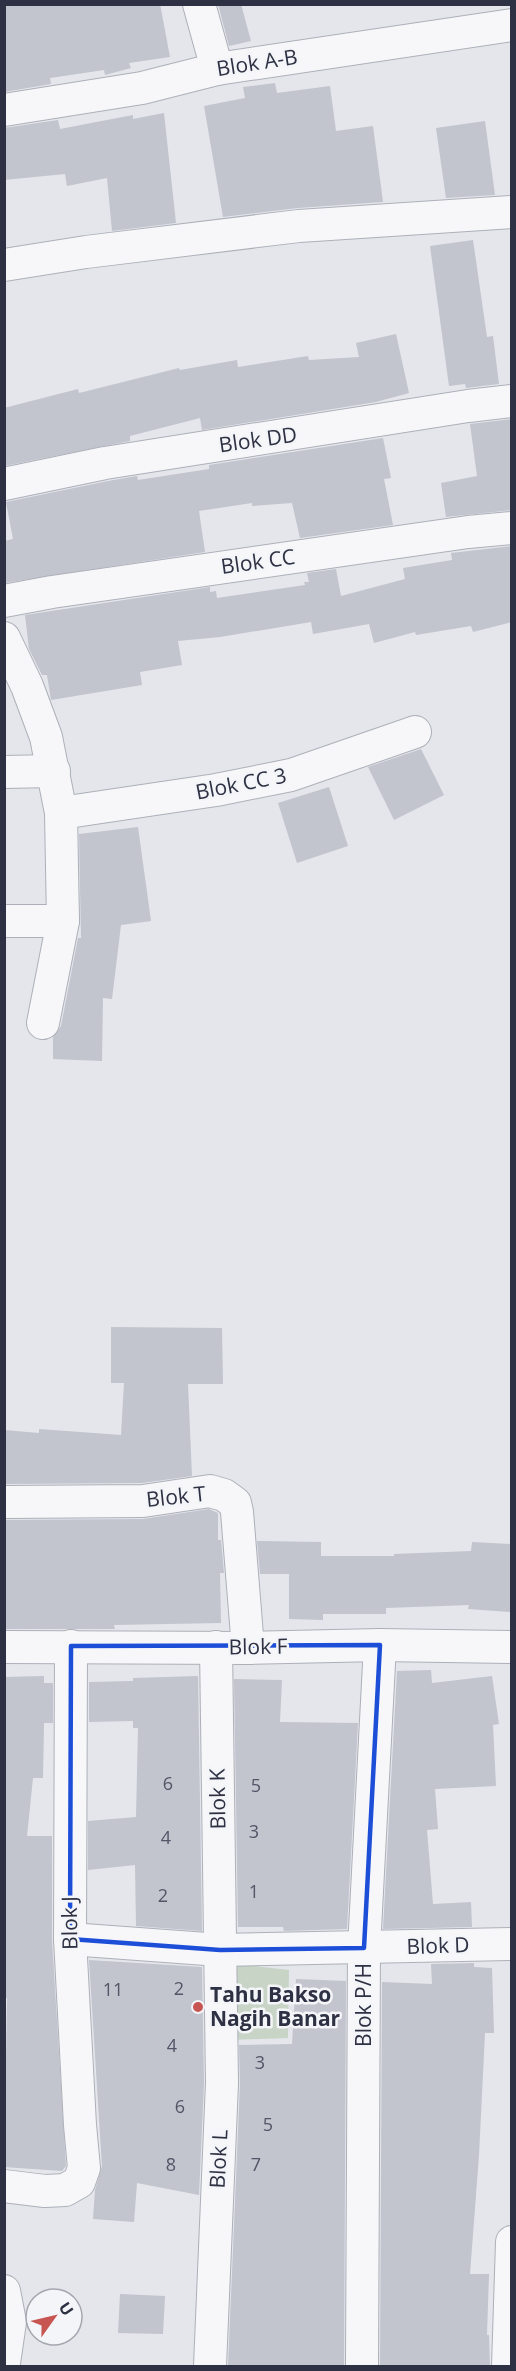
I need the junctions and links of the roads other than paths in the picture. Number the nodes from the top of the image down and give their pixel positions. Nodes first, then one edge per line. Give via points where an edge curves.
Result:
1 (199, 4) edge
2 (512, 25) edge
3 (217, 69) junction
4 (4, 111) edge
5 (512, 212) edge
6 (4, 265) edge
7 (512, 401) edge
8 (4, 484) edge
9 (512, 528) edge
10 (4, 601) edge
11 (4, 638) edge
12 (415, 732) dead end
13 (54, 771) junction
14 (4, 772) edge
15 (62, 813) junction
16 (4, 921) edge
17 (63, 921) junction
18 (43, 1023) dead end
19 (4, 1502) edge
20 (380, 1645) junction
21 (71, 1646) junction
22 (4, 1647) edge
23 (216, 1647) junction
24 (512, 1647) edge
25 (248, 1648) junction
26 (70, 1939) junction
27 (512, 1944) edge
28 (364, 1948) junction
29 (220, 1950) junction
30 (4, 2186) edge
31 (512, 2242) edge
32 (4, 2291) edge
33 (4, 2363) edge
34 (210, 2367) edge
35 (362, 2367) edge
36 (508, 2367) edge

1 - 3 street
2 - 3 street, Blok A-B
3 - 4 street, Blok A-B via 142,88
5 - 6 street via 299,226
7 - 8 street, Blok DD via 105,463
9 - 10 street, Blok CC
11 - 13 street via 39,716
12 - 15 street, Blok CC 3 via 291,775
13 - 14 street
13 - 15 street
15 - 17 street
16 - 17 street
17 - 18 street
19 - 25 street, Blok T via 143,1501 210,1491 224,1495 235,1503 237,1512
20 - 24 street, Blok F
20 - 25 street, Blok F
20 - 28 street, Blok P/H
21 - 22 street, Blok F
21 - 23 street, Blok F
21 - 26 street, Blok J
23 - 25 street, Blok F
23 - 29 street, Blok K
26 - 29 street, Blok D
26 - 30 street, Blok J via 84,2168 79,2182 65,2190
27 - 28 street, Blok D
28 - 29 street, Blok D
28 - 35 street, Blok P/H
29 - 34 street, Blok L via 222,2083
31 - 36 street
32 - 33 street via 10,2322

